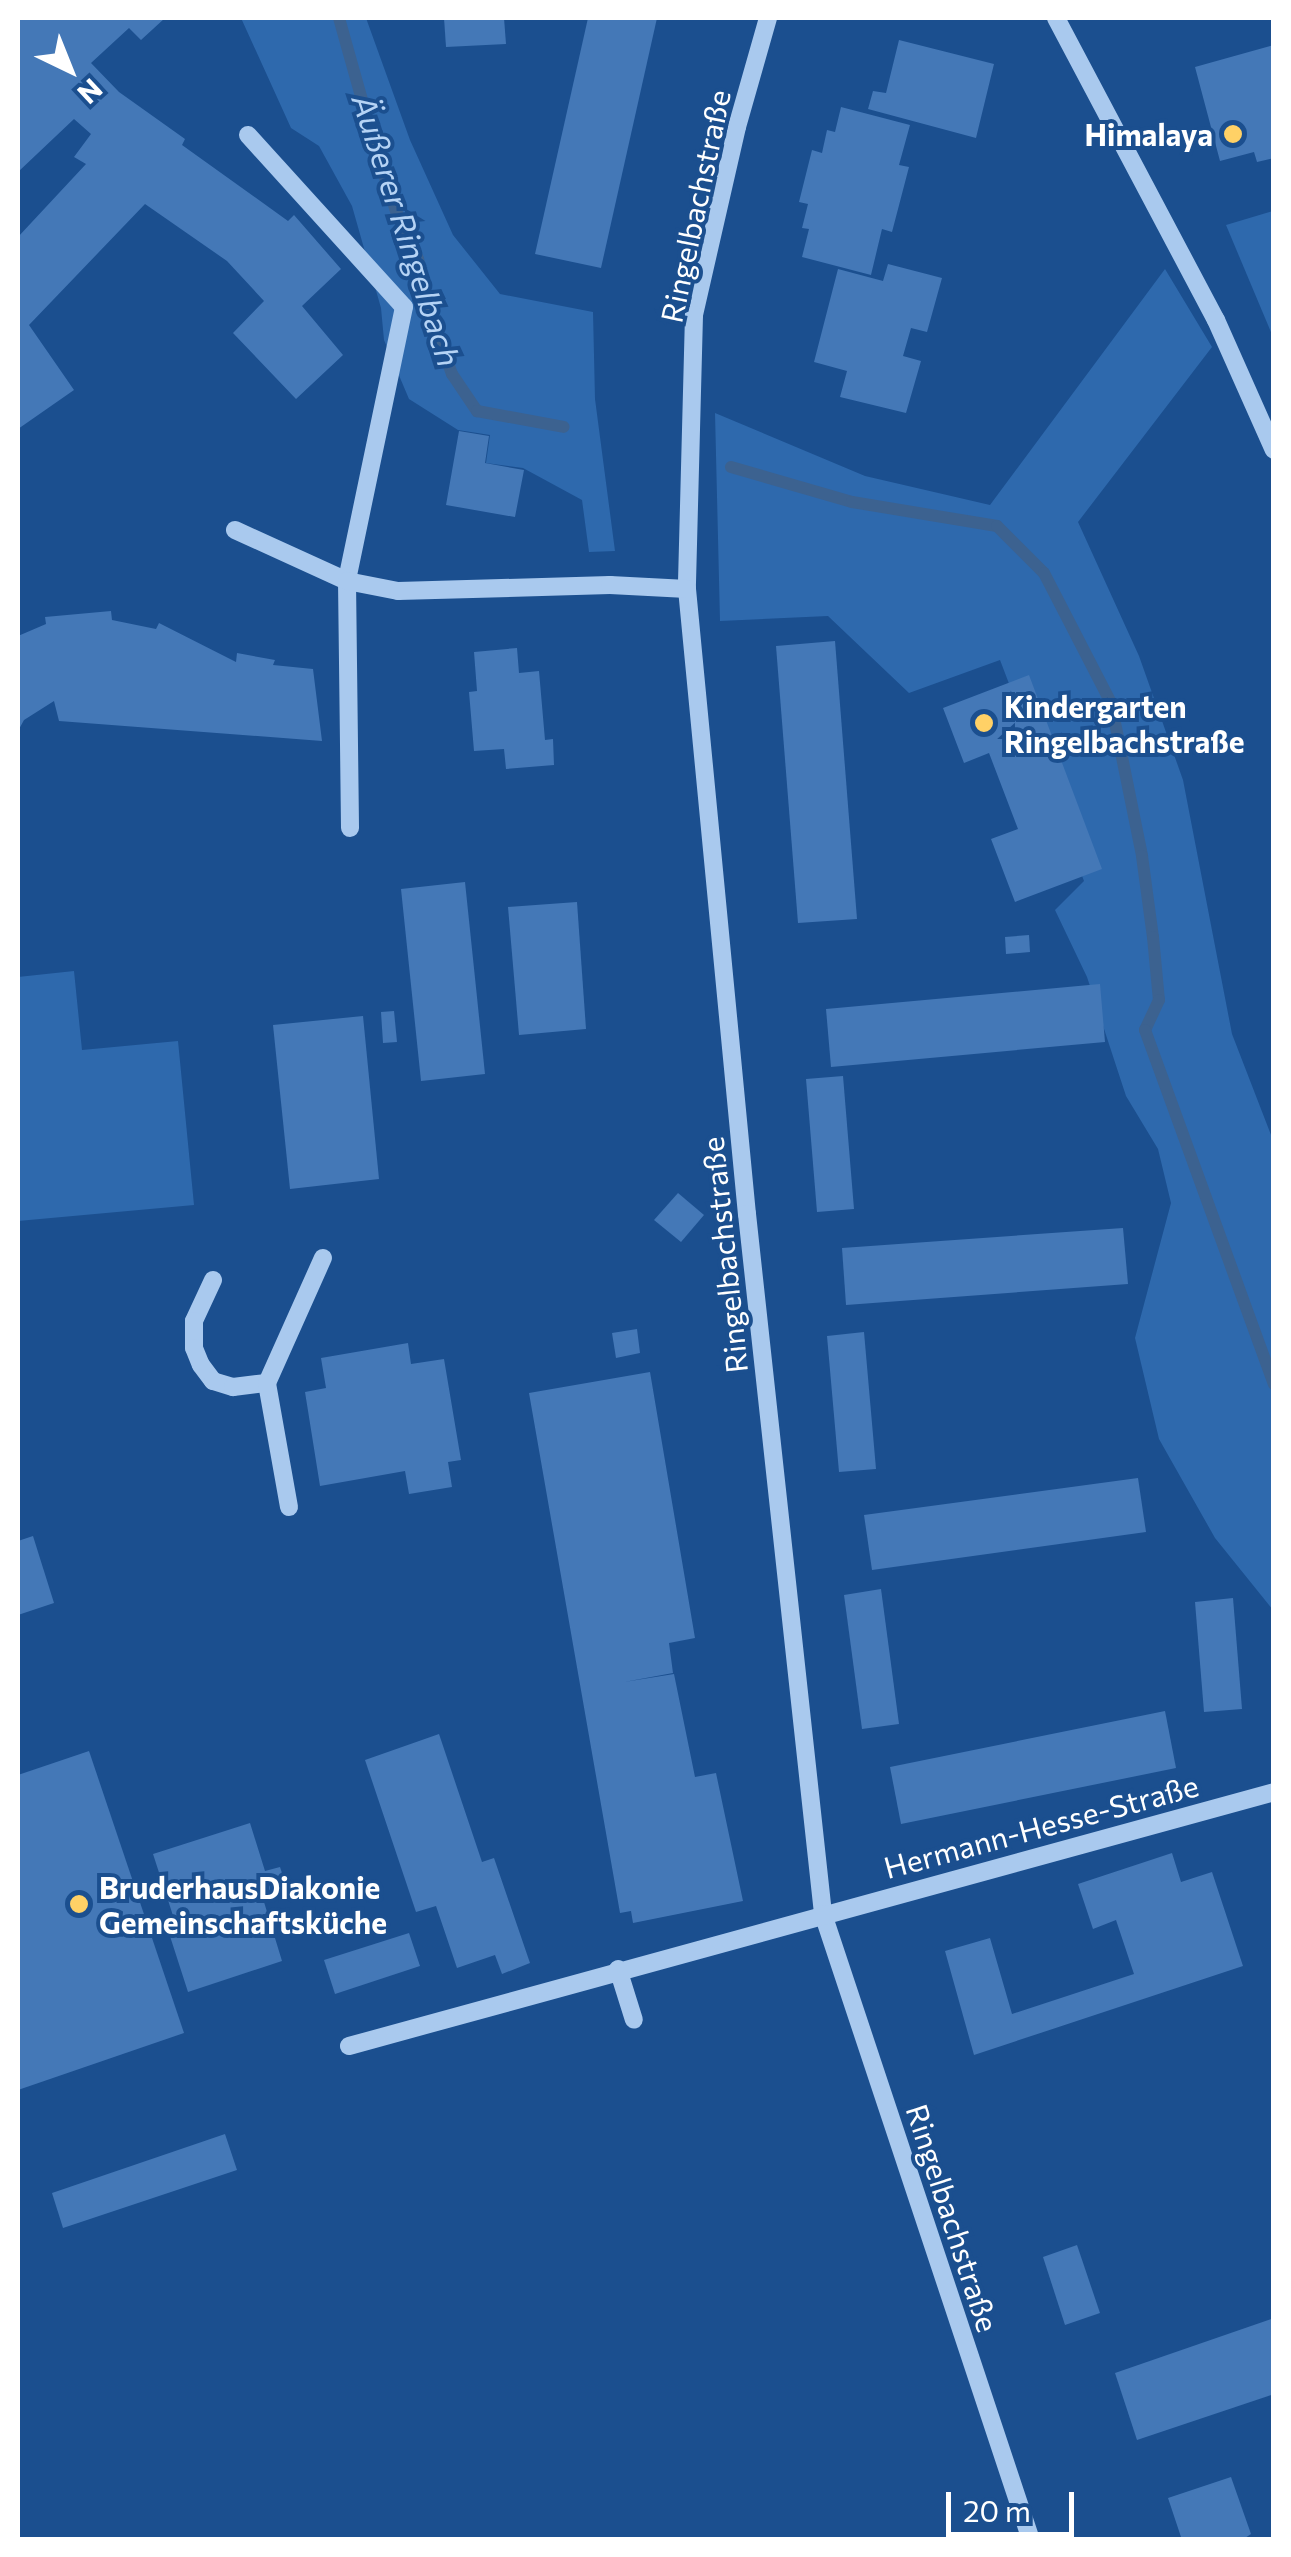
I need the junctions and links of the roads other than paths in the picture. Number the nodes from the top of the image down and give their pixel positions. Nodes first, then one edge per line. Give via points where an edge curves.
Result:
1 (768, 18) edge
2 (1056, 18) edge
3 (248, 135) dead end
4 (1274, 450) edge
5 (235, 530) dead end
6 (347, 581) junction
7 (687, 589) junction
8 (350, 828) dead end
9 (323, 1258) dead end
10 (212, 1280) dead end
11 (267, 1383) junction
12 (288, 1507) dead end
13 (1274, 1792) edge
14 (823, 1914) junction
15 (618, 1969) junction
16 (634, 2020) dead end
17 (350, 2046) dead end
18 (1031, 2540) edge

1 - 7 street, Ringelbachstraße via 694,315
2 - 4 street via 1216,320
3 - 6 street via 404,307
5 - 6 street
6 - 7 street via 398,591
6 - 8 street
7 - 14 street, Ringelbachstraße
9 - 11 street
10 - 11 street via 194,1321 201,1365 213,1381 233,1387
11 - 12 street
13 - 14 street, Hermann-Hesse-Straße
14 - 15 street
14 - 18 street, Ringelbachstraße
15 - 16 street
15 - 17 street

